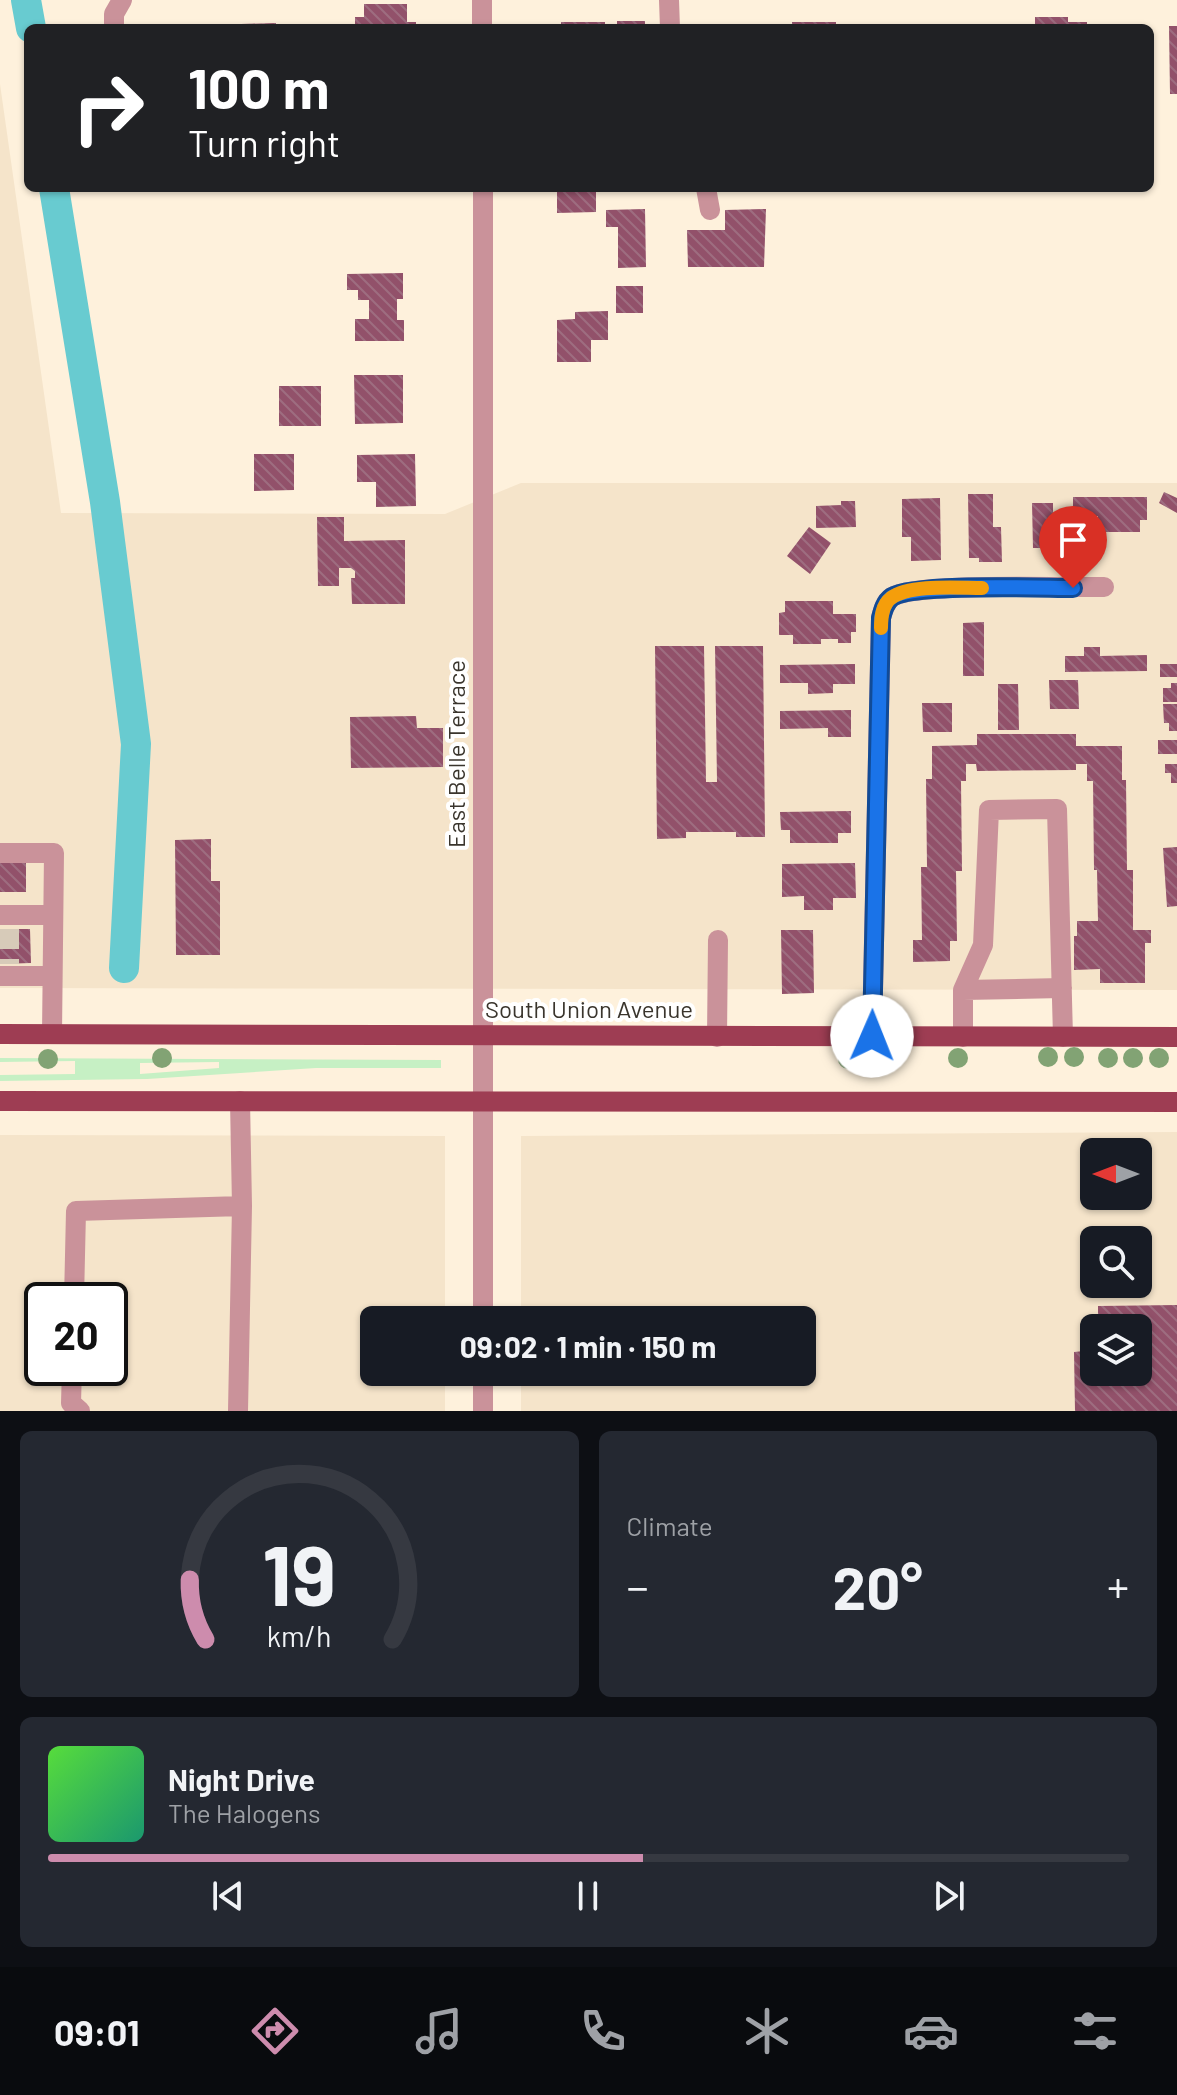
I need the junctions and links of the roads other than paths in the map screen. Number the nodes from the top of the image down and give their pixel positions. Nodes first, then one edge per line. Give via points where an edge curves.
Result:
1 (122, 0) edge
2 (482, 0) edge
3 (669, 0) edge
4 (114, 24) edge
5 (482, 24) edge
6 (670, 24) edge
7 (483, 192) edge
8 (707, 192) edge
9 (710, 210) dead end
10 (1104, 587) dead end
11 (0, 853) edge
12 (53, 915) junction
13 (6, 920) edge
14 (718, 940) dead end
15 (6, 972) edge
16 (52, 976) junction
17 (1062, 988) junction
18 (963, 990) junction
19 (0, 1034) edge
20 (52, 1034) junction
21 (483, 1035) junction
22 (872, 1036) junction
23 (717, 1037) junction
24 (963, 1037) junction
25 (1063, 1037) junction
26 (1177, 1037) edge
27 (0, 1101) edge
28 (240, 1101) junction
29 (483, 1102) junction
30 (1177, 1102) edge
31 (242, 1206) junction
32 (74, 1282) edge
33 (483, 1306) edge
34 (71, 1386) edge
35 (483, 1386) edge
36 (80, 1411) edge
37 (238, 1411) edge
38 (483, 1411) edge

1 - 4 street
2 - 5 street
3 - 6 street
7 - 21 street, East Belle Terrace
8 - 9 street
10 - 22 street via 922,589 892,597 885,605
11 - 12 street via 54,853
12 - 13 street
12 - 16 street
14 - 23 street
15 - 16 street
16 - 20 street
17 - 18 street
17 - 18 street via 1057,809 989,810 983,945
17 - 25 street
18 - 24 street
19 - 20 main road, South Union Avenue
20 - 21 main road, South Union Avenue
21 - 23 main road, South Union Avenue
21 - 29 street, East Belle Terrace
22 - 23 main road, South Union Avenue
22 - 24 main road, South Union Avenue
24 - 25 main road, South Union Avenue
25 - 26 main road, South Union Avenue
27 - 28 main road
28 - 29 main road
28 - 31 street
29 - 30 main road
29 - 33 street, East Belle Terrace
31 - 32 street via 76,1211
31 - 37 street
34 - 36 street via 71,1403
35 - 38 street

